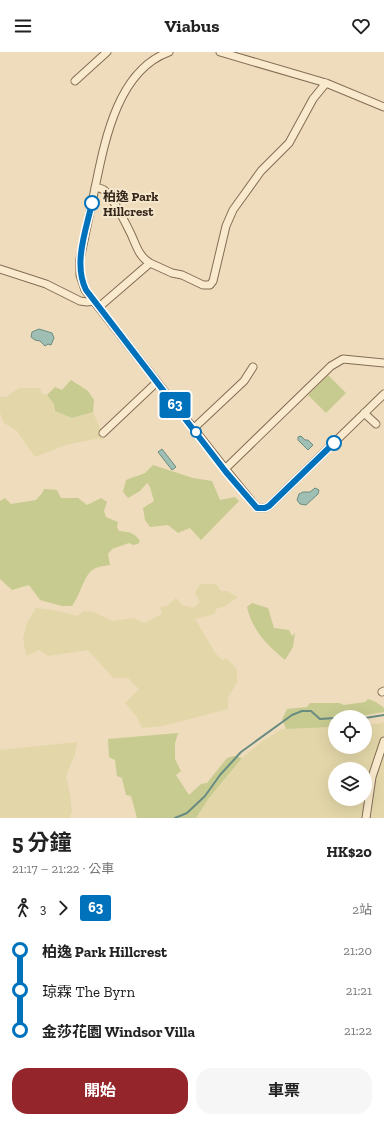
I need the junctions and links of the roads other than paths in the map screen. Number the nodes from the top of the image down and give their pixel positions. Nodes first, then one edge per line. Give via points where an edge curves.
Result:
1 (107, 52) edge
2 (169, 52) edge
3 (220, 52) edge
4 (75, 81) dead end
5 (326, 83) junction
6 (384, 107) edge
7 (95, 187) junction
8 (150, 263) junction
9 (0, 270) edge
10 (94, 300) junction
11 (99, 307) junction
12 (384, 363) edge
13 (253, 367) dead end
14 (157, 382) junction
15 (384, 394) edge
16 (364, 414) junction
17 (376, 424) dead end
18 (193, 429) junction
19 (103, 433) dead end
20 (225, 469) junction
21 (384, 741) edge
22 (366, 818) edge

1 - 4 street
2 - 7 street via 144,67 125,93 109,131
3 - 5 street
5 - 6 street
5 - 8 street via 313,99 289,143 261,171 233,210 226,226 213,281 203,285
7 - 8 street via 103,190 108,196 128,227 139,252
7 - 10 street via 80,264 83,285
8 - 11 street
9 - 10 street via 46,284 80,301
10 - 11 street
11 - 14 street
12 - 20 street via 343,359 331,366
13 - 18 street via 244,381
14 - 18 street
14 - 19 street
15 - 16 street
16 - 17 street
16 - 20 street via 265,508 257,508
18 - 20 street
21 - 22 street via 372,777

